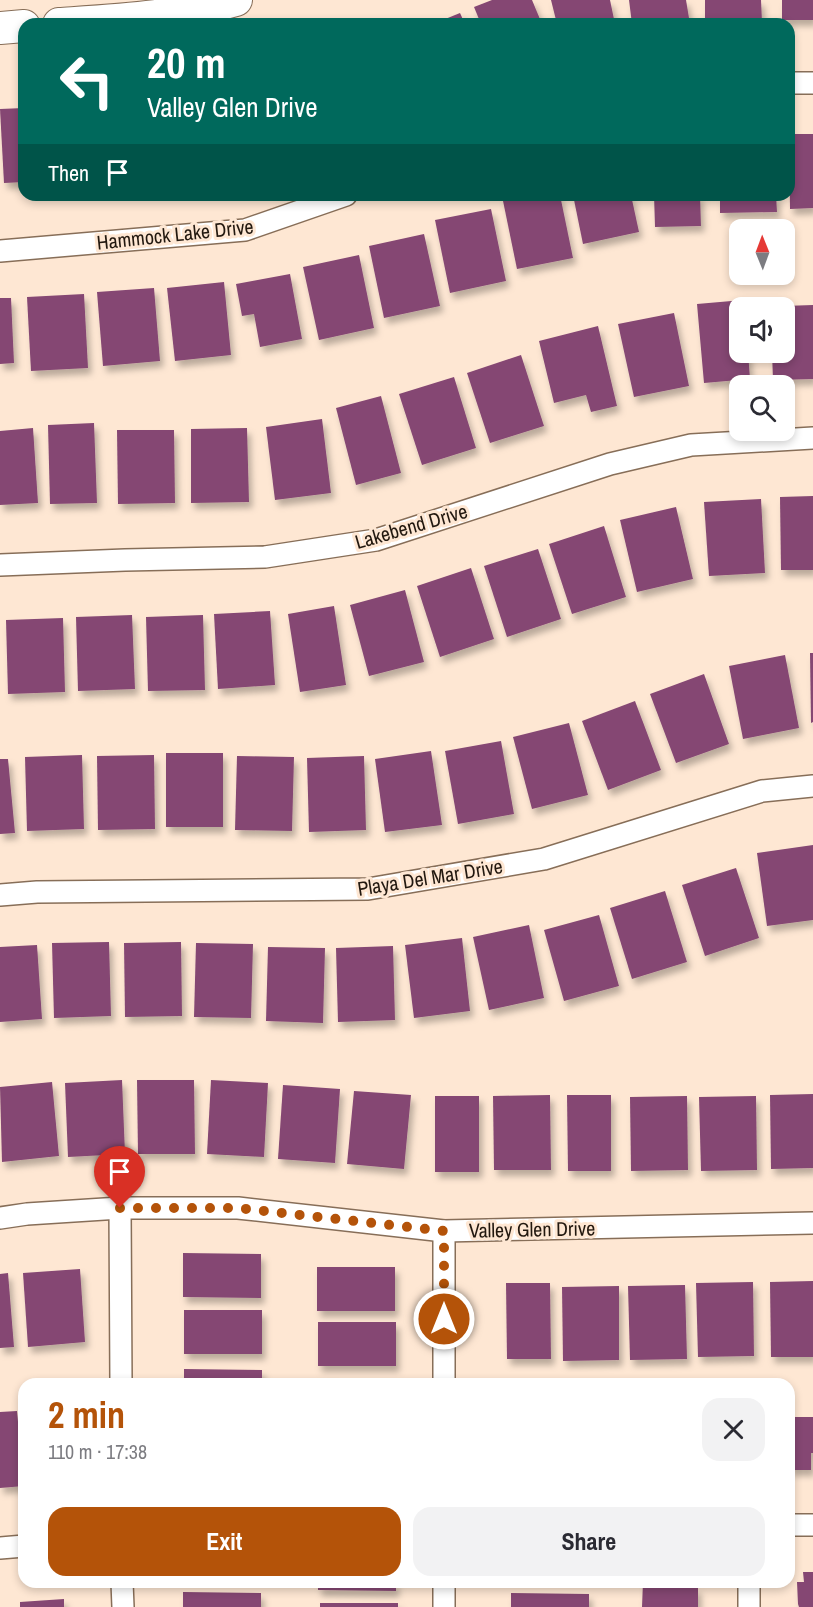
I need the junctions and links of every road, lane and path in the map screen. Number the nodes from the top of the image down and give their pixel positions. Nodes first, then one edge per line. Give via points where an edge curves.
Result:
1 (236, 0) edge
2 (137, 18) edge
3 (18, 26) edge
4 (0, 28) edge
5 (795, 83) edge
6 (813, 83) edge
7 (329, 201) edge
8 (0, 251) edge
9 (813, 438) edge
10 (0, 565) edge
11 (813, 786) edge
12 (0, 895) edge
13 (120, 1208) junction
14 (0, 1218) edge
15 (813, 1223) edge
16 (444, 1231) junction
17 (121, 1378) edge
18 (444, 1378) edge
19 (795, 1525) edge
20 (813, 1525) edge
21 (18, 1546) edge
22 (0, 1548) edge
23 (122, 1588) edge
24 (444, 1588) edge
25 (749, 1588) edge
26 (123, 1607) edge
27 (444, 1607) edge
28 (749, 1607) edge

1 - 2 street
3 - 4 street
5 - 6 street
7 - 8 street, Hammock Lake Drive via 245,230
9 - 10 street, Lakebend Drive via 691,445 610,464 353,544 265,557
11 - 12 street, Playa Del Mar Drive via 762,791 544,859 368,890
13 - 14 street, Valley Glen Drive
13 - 16 street, Valley Glen Drive via 238,1208
13 - 17 street
15 - 16 street, Valley Glen Drive
16 - 18 street
19 - 20 street
21 - 22 street
23 - 26 street
24 - 27 street
25 - 28 street

